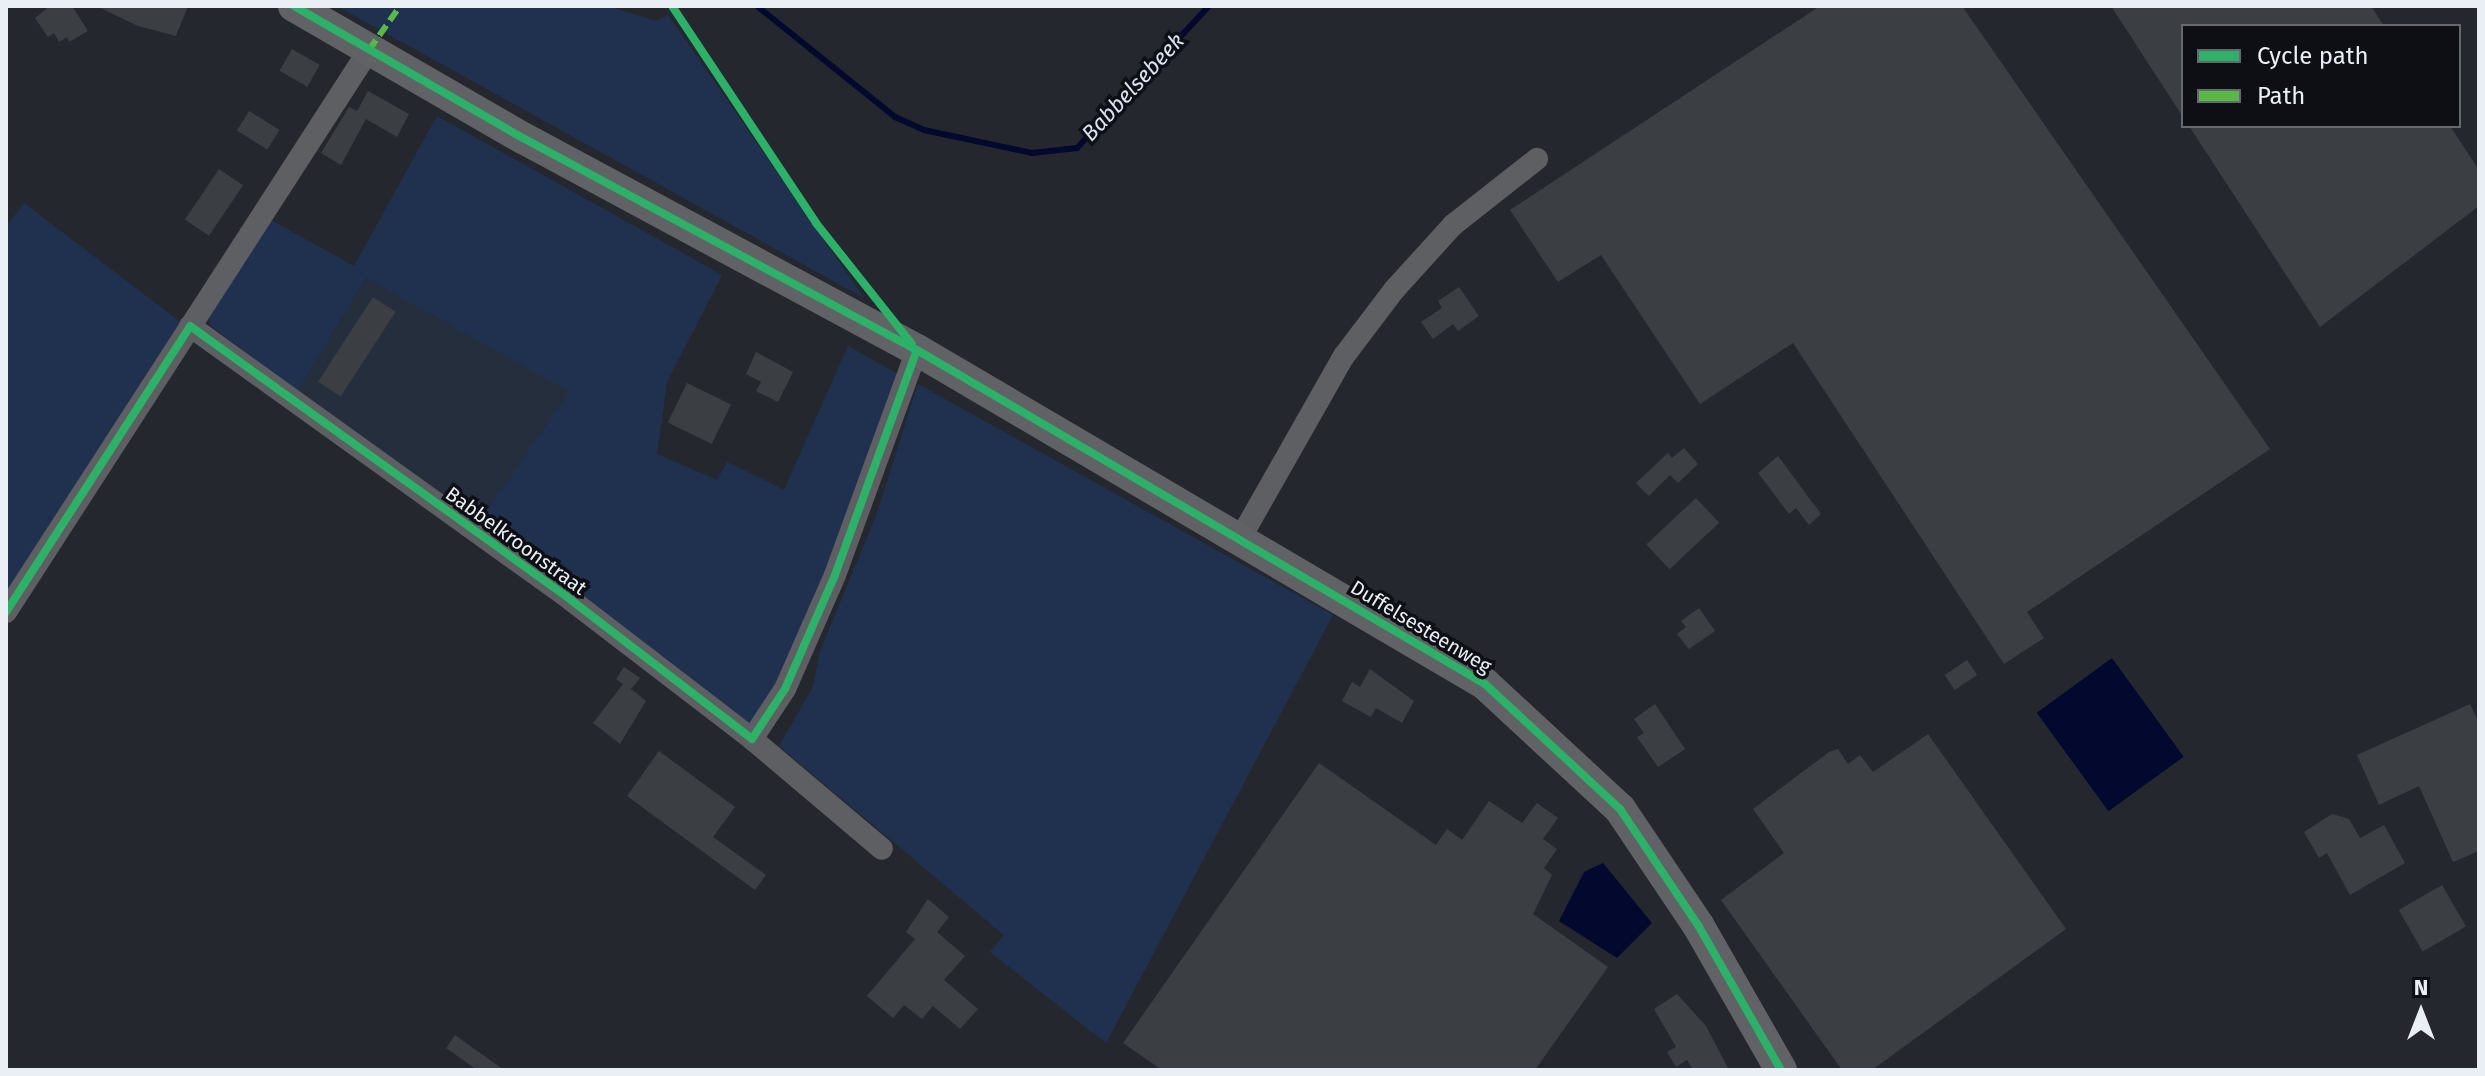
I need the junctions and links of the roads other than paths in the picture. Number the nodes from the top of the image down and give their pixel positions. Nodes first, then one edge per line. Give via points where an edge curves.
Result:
1 (294, 6) edge
2 (369, 50) junction
3 (1537, 159) dead end
4 (190, 326) junction
5 (917, 350) junction
6 (1241, 537) junction
7 (6, 612) edge
8 (752, 739) junction
9 (882, 849) dead end
10 (1781, 1070) edge

1 - 2 street, Duffelsesteenweg
2 - 4 street
2 - 5 street, Duffelsesteenweg
3 - 6 street via 1453,225 1394,290 1344,356
4 - 7 street
4 - 8 street, Babbelkroonstraat via 571,600
5 - 6 street, Duffelsesteenweg
5 - 8 street via 830,587 785,689
6 - 10 street, Duffelsesteenweg via 1485,684 1567,756 1620,809 1698,925
8 - 9 street, Babbelkroonstraat

